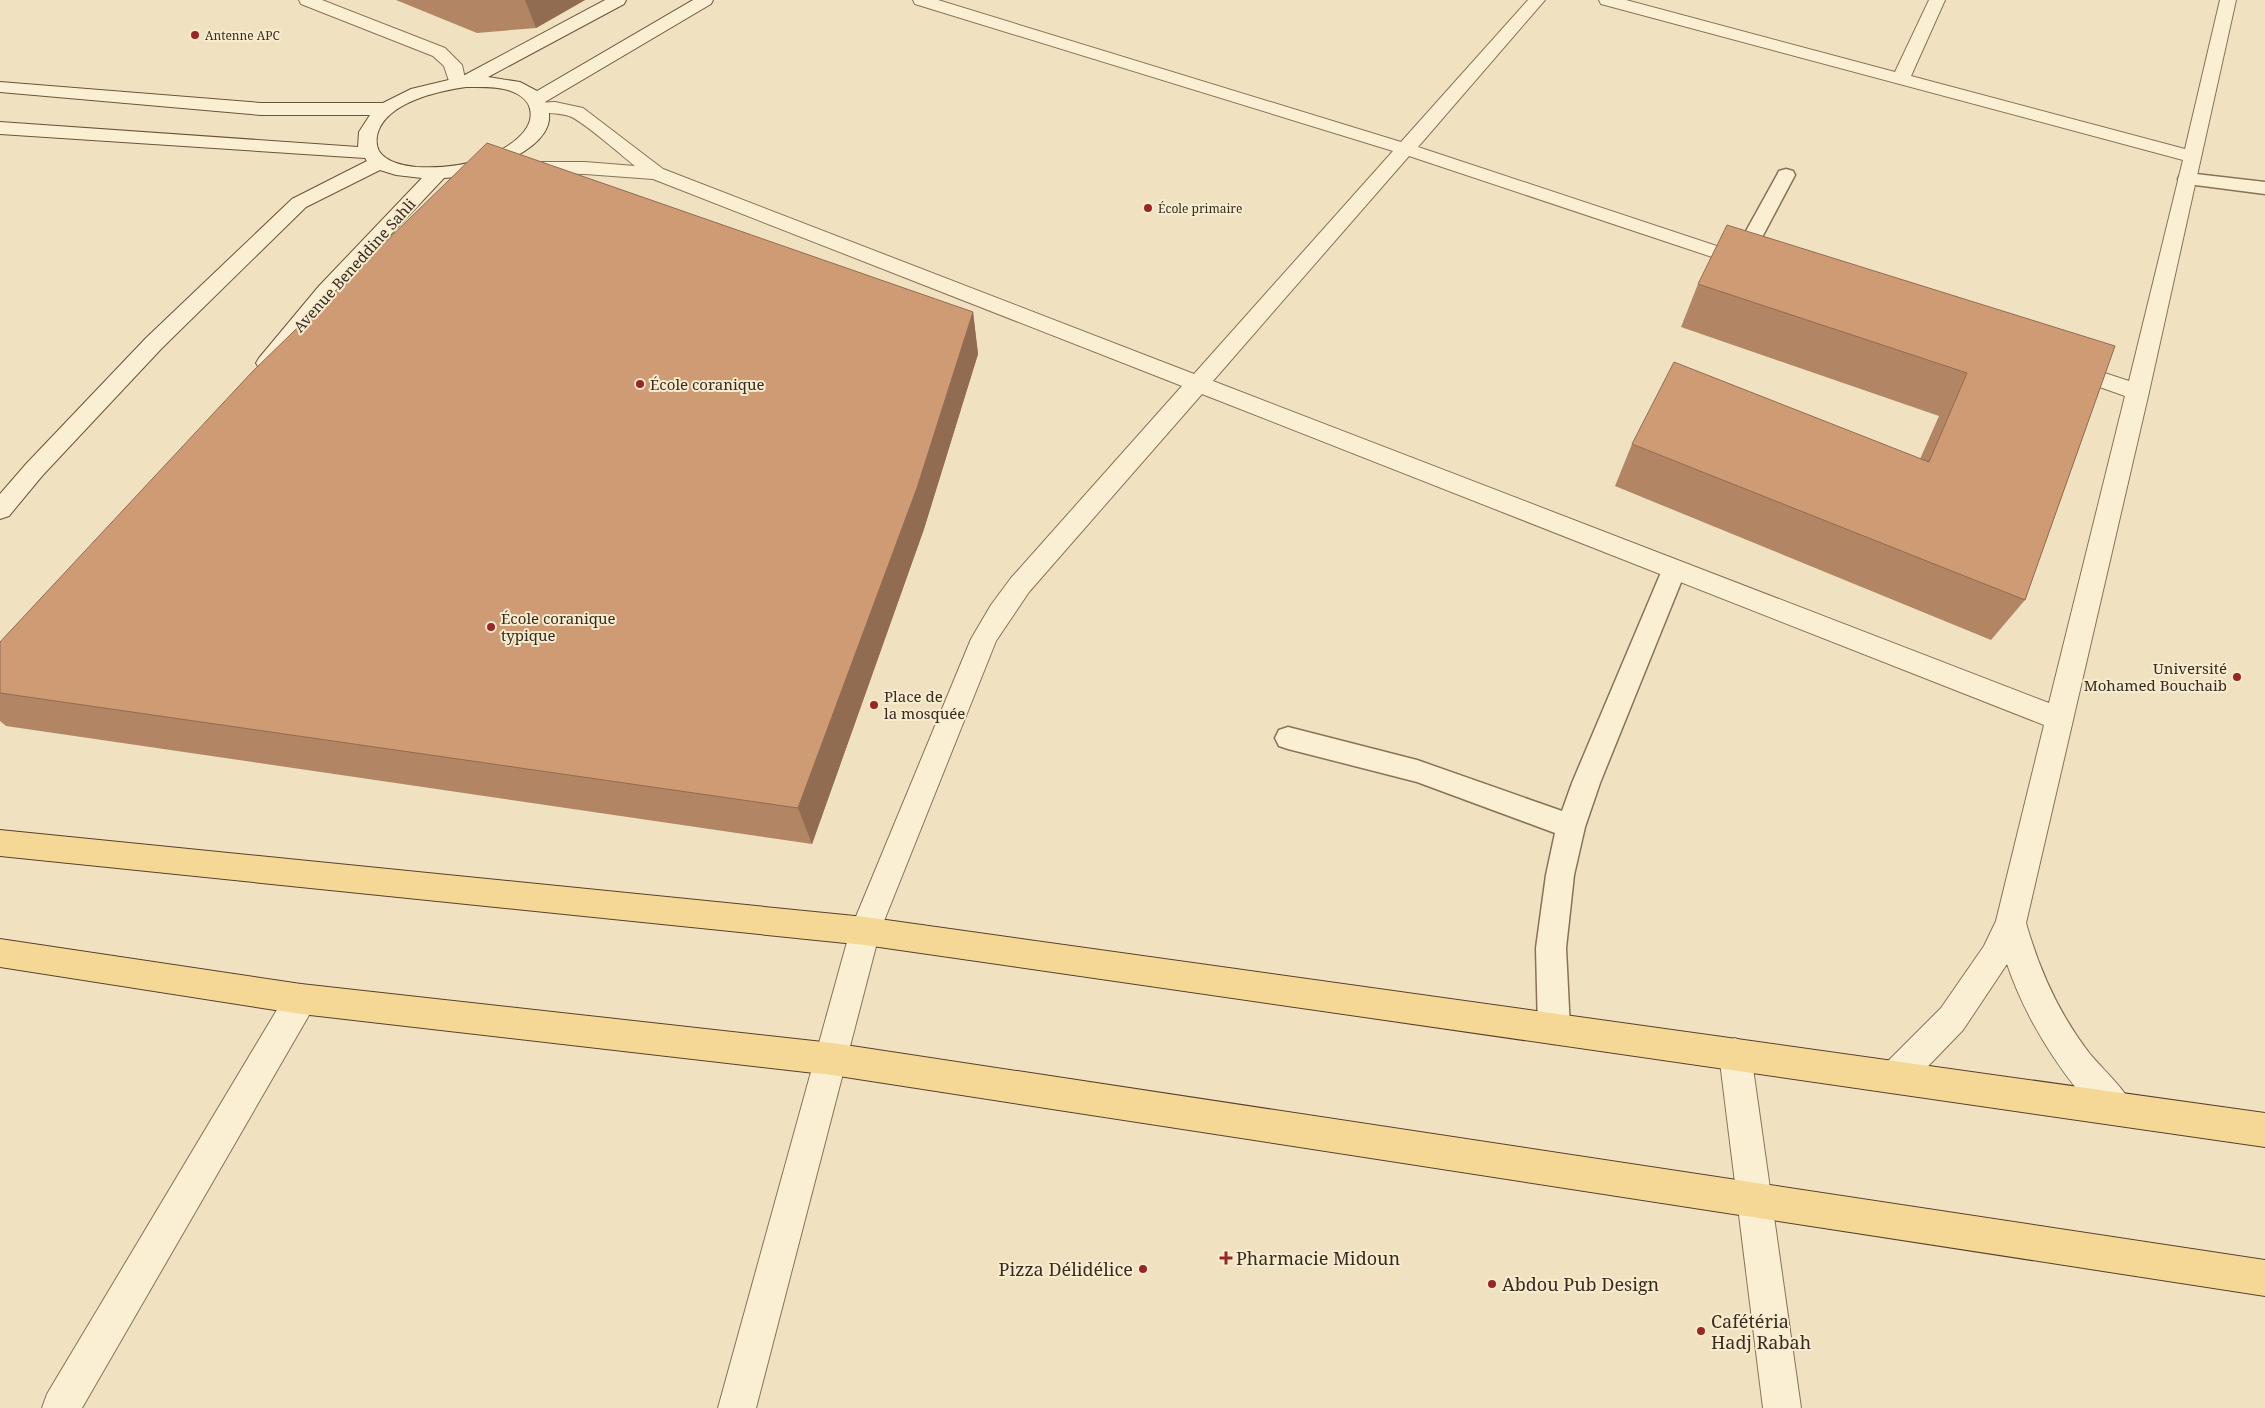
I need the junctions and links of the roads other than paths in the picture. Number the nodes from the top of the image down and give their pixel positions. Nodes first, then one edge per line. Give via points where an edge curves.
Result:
1 (307, 0) edge
2 (618, 0) edge
3 (705, 0) edge
4 (921, 0) edge
5 (1537, 0) edge
6 (1607, 0) edge
7 (1937, 0) edge
8 (2228, 0) edge
9 (1901, 78) junction
10 (461, 83) junction
11 (0, 87) edge
12 (538, 104) junction
13 (388, 109) junction
14 (0, 128) edge
15 (1406, 150) junction
16 (375, 158) junction
17 (474, 167) junction
18 (2190, 168) junction
19 (438, 173) junction
20 (656, 173) junction
21 (1786, 176) dead end
22 (2265, 188) edge
23 (1740, 260) junction
24 (1768, 270) edge
25 (2053, 363) edge
26 (256, 377) edge
27 (1198, 384) junction
28 (2138, 392) junction
29 (0, 510) edge
30 (1674, 570) junction
31 (2060, 719) junction
32 (1288, 738) dead end
33 (1571, 827) junction
34 (0, 843) edge
35 (2011, 923) junction
36 (865, 931) junction
37 (0, 953) edge
38 (301, 999) junction
39 (1554, 1029) junction
40 (1735, 1054) junction
41 (832, 1058) junction
42 (1895, 1077) junction
43 (2116, 1108) junction
44 (2265, 1130) edge
45 (1753, 1200) junction
46 (2265, 1278) edge
47 (61, 1408) edge
48 (737, 1408) edge
49 (1782, 1408) edge

1 - 10 street via 439,52 454,64
2 - 10 street
3 - 12 street
4 - 15 street
5 - 15 street
6 - 9 street
7 - 9 street
8 - 18 street
9 - 18 street
10 - 12 street via 492,82 515,87
10 - 13 street via 419,93
11 - 13 street via 261,109
12 - 17 street via 540,118 536,129 526,140 500,157
12 - 20 street via 577,112
13 - 16 street via 368,131 366,143
14 - 16 street
15 - 23 street
15 - 27 street
16 - 19 street via 405,171
16 - 29 street via 299,203 154,343
17 - 19 street
17 - 20 street via 585,168
18 - 22 lane
18 - 28 street
19 - 26 street, Avenue Beneddine Sahli via 326,292
20 - 27 street
21 - 23 lane
23 - 24 street
25 - 28 street
27 - 30 street
27 - 36 street via 1020,584 1000,612 984,639
28 - 31 street
30 - 31 street
30 - 33 lane
31 - 35 street
32 - 33 lane via 1417,771
33 - 39 lane via 1560,875 1551,948
34 - 36 main road
35 - 42 street via 1995,956 1952,1019
35 - 43 street via 2019,958 2055,1033 2082,1072
36 - 39 main road
36 - 41 street
37 - 38 main road
38 - 41 main road
38 - 47 street
39 - 40 main road
40 - 42 main road
40 - 45 street
41 - 45 main road
41 - 48 street
42 - 43 main road
43 - 44 main road
45 - 46 main road
45 - 49 street

